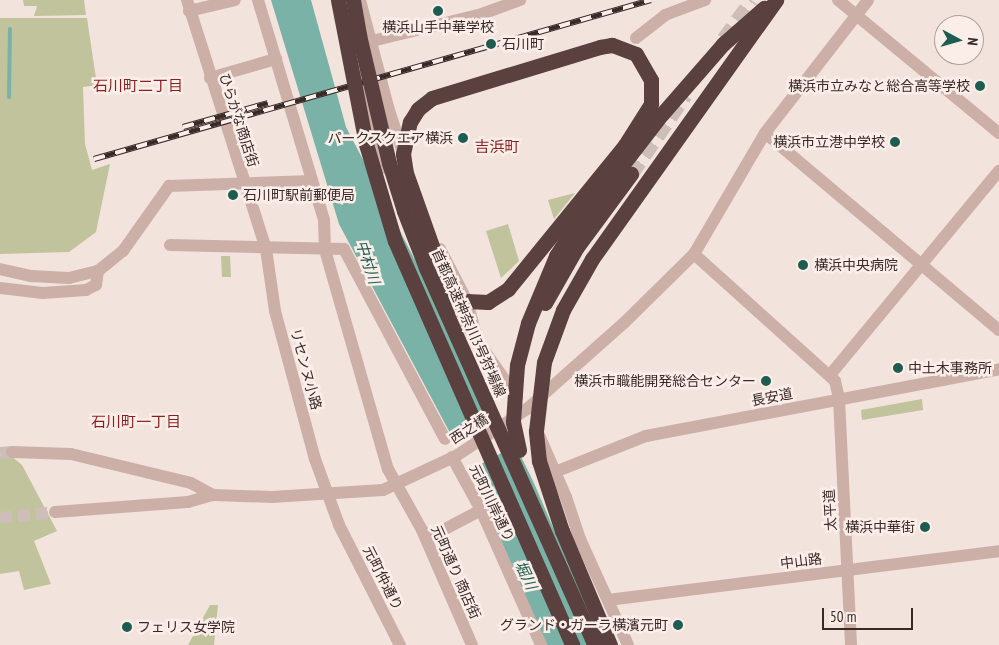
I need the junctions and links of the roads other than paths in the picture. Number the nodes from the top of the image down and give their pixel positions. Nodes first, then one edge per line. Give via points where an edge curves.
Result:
1 (234, 0) edge
2 (258, 0) edge
3 (337, 0) edge
4 (353, 0) edge
5 (360, 0) edge
6 (520, 0) edge
7 (705, 0) edge
8 (776, 0) edge
9 (838, 0) edge
10 (868, 0) edge
11 (188, 5) edge
12 (856, 14) junction
13 (636, 38) dead end
14 (374, 47) junction
15 (276, 59) junction
16 (210, 78) junction
17 (765, 133) junction
18 (999, 133) edge
19 (999, 171) edge
20 (631, 174) tunnel mouth
21 (243, 182) junction
22 (312, 182) junction
23 (170, 245) dead end
24 (266, 249) junction
25 (326, 250) junction
26 (694, 254) junction
27 (921, 264) junction
28 (0, 269) edge
29 (98, 271) junction
30 (0, 288) edge
31 (467, 301) junction
32 (999, 330) edge
33 (477, 338) junction
34 (999, 369) edge
35 (830, 375) junction
36 (839, 399) junction
37 (490, 408) junction
38 (527, 409) junction
39 (445, 438) dead end
40 (519, 450) junction
41 (12, 452) tunnel mouth
42 (454, 457) junction
43 (555, 472) junction
44 (395, 486) junction
45 (213, 495) junction
46 (328, 496) junction
47 (481, 510) junction
48 (55, 512) tunnel mouth
49 (338, 525) joint
50 (426, 538) junction
51 (999, 551) edge
52 (848, 570) junction
53 (608, 600) junction
54 (400, 645) edge
55 (472, 645) edge
56 (541, 645) edge
57 (572, 645) edge
58 (588, 645) edge
59 (595, 645) edge
60 (610, 645) edge
61 (628, 645) edge
62 (851, 645) edge

1 - 11 street
2 - 15 street, 元町通り 商店街
3 - 33 street via 386,169 438,284
3 - 57 highway, bridge via 366,144 395,240
4 - 37 highway, 首都高速神奈川3号狩場線, bridge via 389,163 404,211
5 - 14 street
6 - 14 street
7 - 13 street via 665,14
8 - 40 highway, bridge via 738,28 703,66 573,229 556,256 528,323 517,365 513,422
8 - 60 highway, bridge via 592,259 563,310 544,362 536,431 539,461 562,531
9 - 12 street
10 - 12 street, 西之橋
11 - 16 street, ひらがな商店街
12 - 17 street, 西之橋
12 - 18 street
14 - 31 street via 388,107 424,216
15 - 16 street
15 - 22 street, 元町通り 商店街
16 - 21 street, ひらがな商店街
17 - 26 street, 西之橋
17 - 27 street
19 - 27 street
20 - 40 highway, bridge via 577,247 546,300 534,328 517,398
21 - 22 street
21 - 24 street, ひらがな商店街
21 - 29 street via 169,186 127,245
22 - 25 street, 元町通り 商店街 via 324,220
23 - 24 street
24 - 25 street
24 - 46 street, リセンヌ小路 via 275,311
25 - 39 street via 344,249
25 - 44 street, 元町通り 商店街
26 - 35 street
26 - 38 street, 西之橋 via 649,300
27 - 32 street
27 - 35 street
28 - 29 street via 31,276 69,278
29 - 30 street via 96,285 86,290 53,293
31 - 33 street
31 - 37 highway, bridge via 497,299 625,145 650,104 652,80 636,54 624,48 600,47 432,98 418,109 410,122 403,154 411,194
33 - 38 street
34 - 36 street, 長安道
35 - 36 street, 太平道 via 835,381
36 - 43 street, 長安道 via 646,436
36 - 52 street, 太平道
37 - 59 highway, 首都高速神奈川3号狩場線, bridge
38 - 42 street, 西之橋, bridge
38 - 43 street
40 - 58 highway, bridge via 542,536
41 - 45 street via 71,454 191,483
42 - 44 street, 西之橋
42 - 47 street, 元町川岸通り
43 - 53 street via 580,539
44 - 46 street, 西之橋
44 - 50 street, 元町通り 商店街
45 - 46 street, 西之橋
45 - 48 street via 188,502
46 - 49 street, リセンヌ小路
47 - 50 street
47 - 56 street, 元町川岸通り
49 - 54 street, 元町仲通り
50 - 55 street, 元町通り 商店街
51 - 52 street, 中山路
52 - 53 street, 中山路
52 - 62 street, 太平道
53 - 61 street

